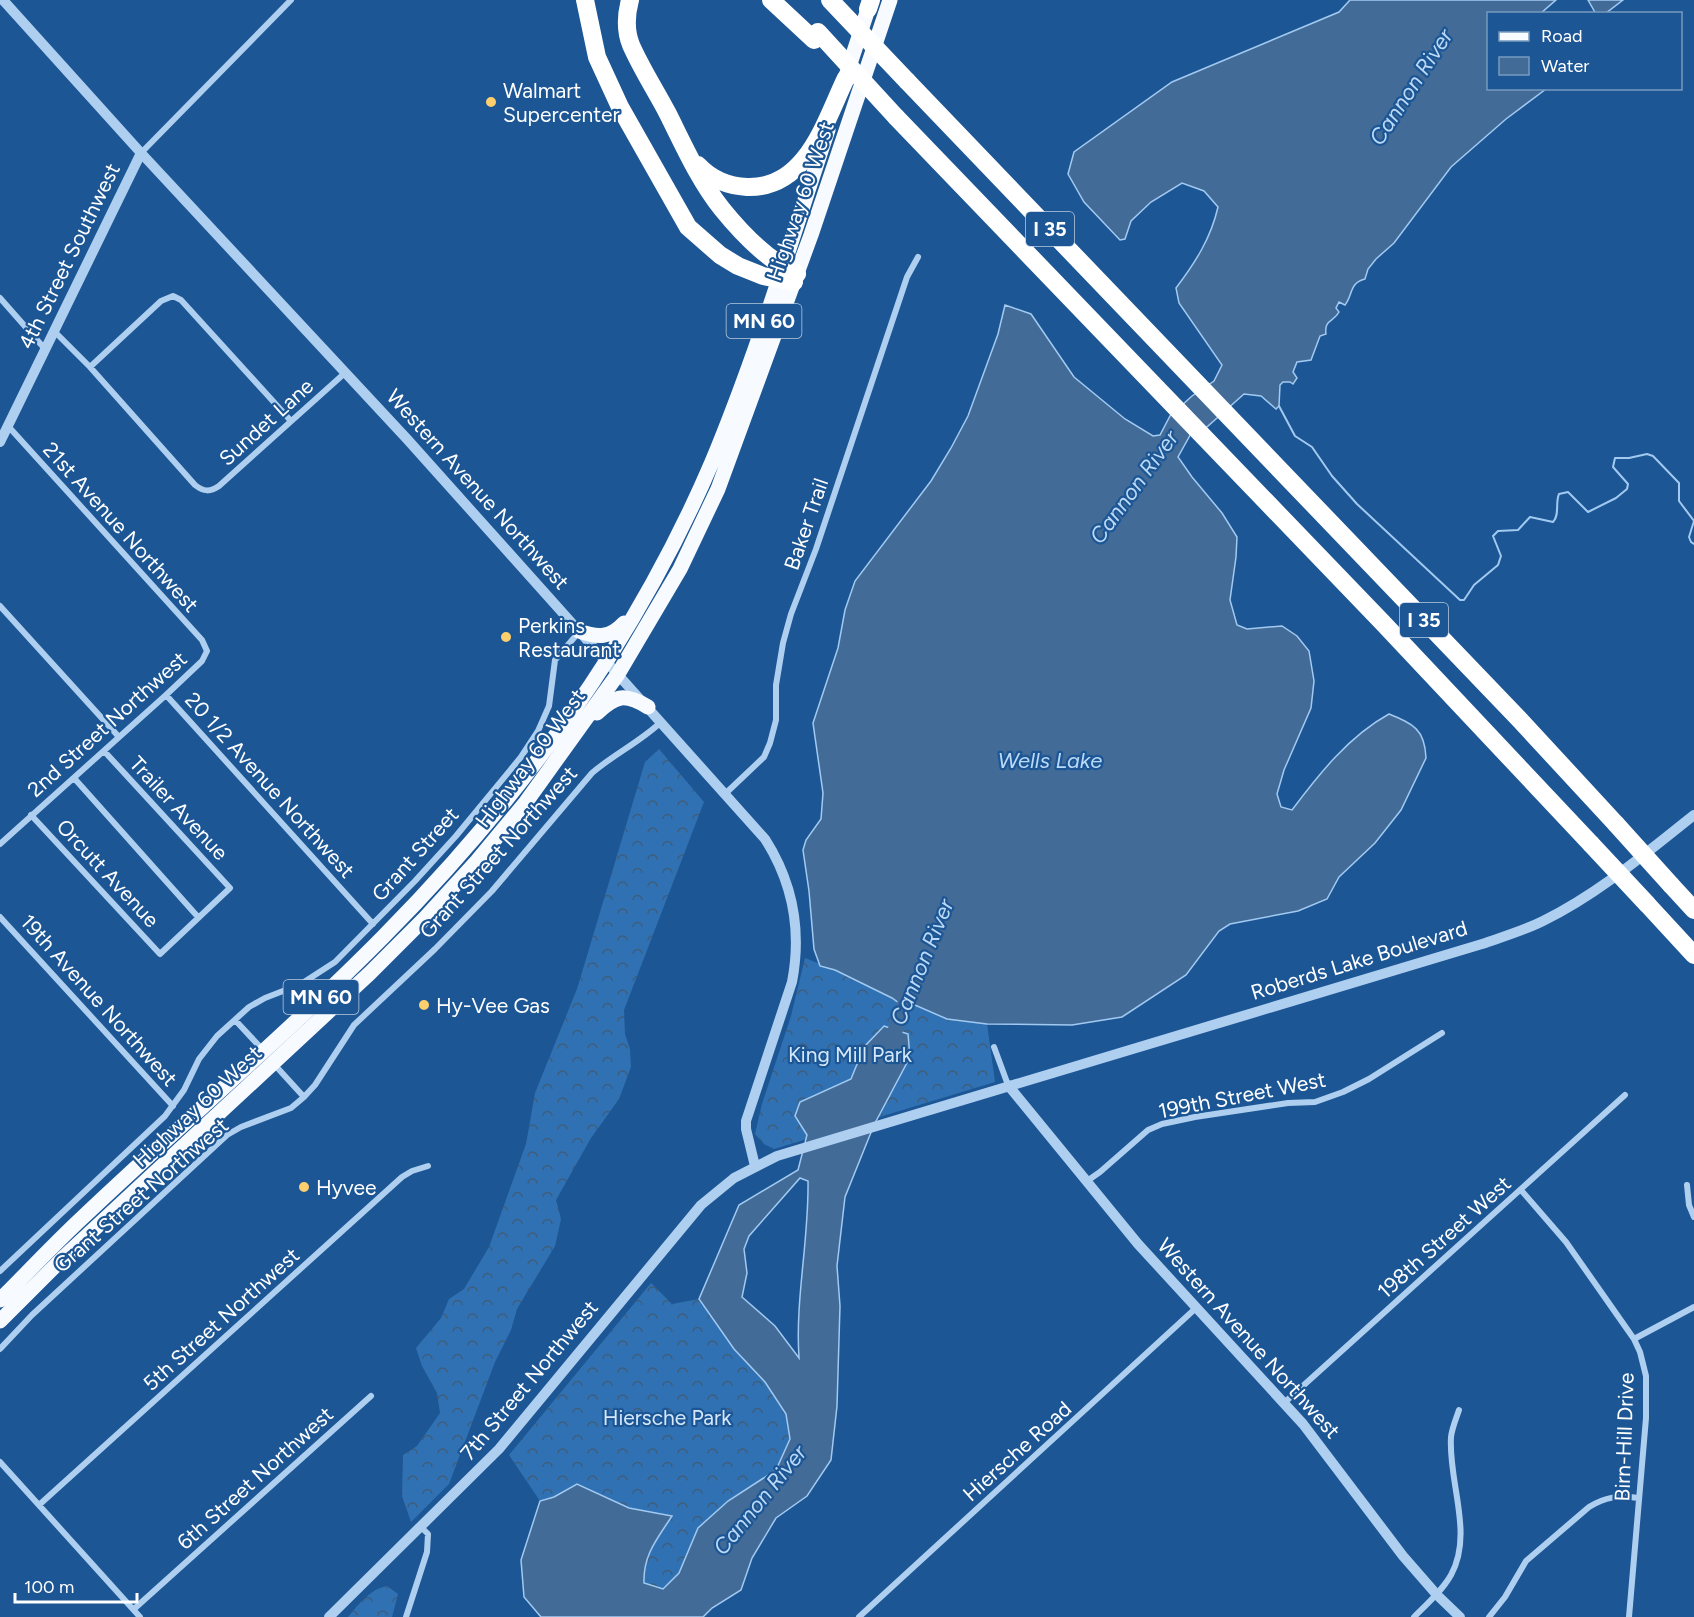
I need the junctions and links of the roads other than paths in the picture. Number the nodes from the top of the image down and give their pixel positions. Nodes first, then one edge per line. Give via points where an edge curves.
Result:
1 (3, 0) edge
2 (291, 0) edge
3 (585, 0) edge
4 (630, 0) edge
5 (771, 0) edge
6 (788, 0) edge
7 (830, 0) edge
8 (843, 0) edge
9 (890, 0) edge
10 (870, 3) edge
11 (816, 36) junction
12 (846, 78) junction
13 (907, 81) junction
14 (688, 152) junction
15 (141, 153) junction
16 (918, 257) dead end
17 (788, 276) junction
18 (0, 298) edge
19 (54, 331) junction
20 (45, 349) junction
21 (90, 367) junction
22 (346, 372) junction
23 (291, 421) junction
24 (8, 426) junction
25 (0, 442) edge
26 (0, 606) edge
27 (639, 608) junction
28 (579, 631) junction
29 (207, 651) joint
30 (606, 661) junction
31 (618, 674) junction
32 (166, 695) junction
33 (648, 707) junction
34 (661, 722) junction
35 (576, 735) junction
36 (119, 737) junction
37 (104, 750) junction
38 (74, 778) junction
39 (726, 793) junction
40 (31, 815) junction
41 (1694, 815) edge
42 (0, 844) edge
43 (1694, 910) edge
44 (0, 917) edge
45 (198, 917) junction
46 (373, 924) junction
47 (1694, 955) edge
48 (235, 1020) junction
49 (1442, 1033) dead end
50 (994, 1047) dead end
51 (263, 1050) junction
52 (274, 1064) junction
53 (1008, 1085) junction
54 (1625, 1095) dead end
55 (304, 1097) junction
56 (173, 1106) junction
57 (428, 1166) dead end
58 (755, 1166) junction
59 (1086, 1181) junction
60 (1687, 1185) dead end
61 (1521, 1190) junction
62 (1694, 1217) edge
63 (0, 1270) edge
64 (0, 1300) edge
65 (1694, 1307) edge
66 (1196, 1308) junction
67 (0, 1321) edge
68 (1634, 1339) junction
69 (0, 1348) edge
70 (371, 1395) dead end
71 (1284, 1403) junction
72 (1459, 1410) dead end
73 (0, 1462) edge
74 (1638, 1498) junction
75 (39, 1505) junction
76 (421, 1527) junction
77 (1437, 1595) junction
78 (134, 1610) junction
79 (140, 1617) edge
80 (329, 1617) edge
81 (406, 1617) edge
82 (859, 1617) edge
83 (1414, 1617) edge
84 (1460, 1617) edge
85 (1489, 1617) edge
86 (1629, 1617) edge

1 - 15 street, Western Avenue Northwest
2 - 15 street
3 - 17 highway via 602,67 620,107 688,227 720,255 750,272
4 - 14 highway via 626,16 631,44
5 - 11 highway
6 - 11 highway
7 - 13 highway, I 35, bridge
8 - 13 highway, bridge
9 - 17 main road, Highway 60 West / MN 60
10 - 12 main road, Highway 60 West / MN 60
11 - 47 highway, I 35, bridge via 1168,399
12 - 14 highway via 812,150 780,180 766,185 735,186 708,174
12 - 17 main road, Highway 60 West / MN 60
13 - 43 highway, I 35, bridge via 1519,719
14 - 17 highway via 721,208
15 - 19 street, 4th Street Southwest
15 - 22 street, Western Avenue Northwest
16 - 39 street, Baker Trail via 901,295 791,614 776,685 776,720 770,743 764,757
17 - 27 main road, Highway 60 West / MN 60 via 711,465
17 - 31 main road, Highway 60 West / MN 60 via 729,463 656,611
18 - 20 street
19 - 20 street, 4th Street Southwest
19 - 21 street
20 - 24 street, 4th Street Southwest
21 - 23 street, Sundet Lane via 195,485 205,491 219,486
21 - 23 street via 161,301 173,296 181,300
22 - 23 street, Sundet Lane
22 - 28 street, Western Avenue Northwest
24 - 25 street, 4th Street Southwest
24 - 29 street, 21st Avenue Northwest via 202,640
26 - 36 street
27 - 28 main road via 610,635 591,636
27 - 30 main road, Highway 60 West / MN 60
28 - 30 street, Western Avenue Northwest
28 - 46 street, Grant Street via 555,660 546,715 526,749 456,836
29 - 32 street, 2nd Street Northwest via 202,661
30 - 31 street, Western Avenue Northwest
30 - 51 main road, Highway 60 West / MN 60 via 523,778 432,885 376,944
31 - 33 street, Western Avenue Northwest
31 - 35 main road, Highway 60 West / MN 60
32 - 36 street, 2nd Street Northwest
32 - 46 street, 20 1/2 Avenue Northwest
33 - 34 street, Western Avenue Northwest
33 - 35 main road via 630,697 618,698
34 - 39 street, Western Avenue Northwest
34 - 55 street, Grant Street Northwest via 592,773 492,891 354,1025
35 - 52 main road, Highway 60 West / MN 60 via 519,811 425,918
36 - 37 street, 2nd Street Northwest
37 - 38 street, 2nd Street Northwest
37 - 45 street, Trailer Avenue via 230,888
38 - 40 street, 2nd Street Northwest
38 - 45 street
39 - 58 street, Western Avenue Northwest via 777,858 795,917 792,982 746,1120
40 - 42 street, 2nd Street Northwest
40 - 45 street, Orcutt Avenue via 160,954
41 - 53 street, Roberds Lake Boulevard via 1603,885 1559,913 1524,929
44 - 56 street, 19th Avenue Northwest
46 - 48 street, Grant Street via 318,974 265,998
48 - 51 street
48 - 56 street, Grant Street via 207,1047
49 - 59 street, 199th Street West via 1369,1079 1315,1102 1195,1116 1162,1124 1139,1137
50 - 53 street
51 - 52 street
51 - 64 main road, Highway 60 West / MN 60 via 79,1220
52 - 55 street
52 - 67 main road, Highway 60 West / MN 60
53 - 58 street, 7th Street Northwest
53 - 59 street, Western Avenue Northwest
54 - 61 street, 198th Street West
55 - 69 street, Grant Street Northwest via 291,1108 241,1127 218,1142
56 - 63 street, Grant Street
57 - 75 street, 5th Street Northwest via 402,1178
58 - 76 street, 7th Street Northwest via 701,1205 499,1449
59 - 66 street, Western Avenue Northwest
60 - 62 street
61 - 68 street, Birn-Hill Drive via 1566,1242
61 - 71 street, 198th Street West
65 - 68 street
66 - 71 street, Western Avenue Northwest
66 - 82 street, Hiersche Road
68 - 74 street, Birn-Hill Drive via 1644,1364 1647,1389
70 - 78 street, 6th Street Northwest
71 - 77 street, Western Avenue Northwest
72 - 77 street via 1451,1440 1461,1537 1451,1574
73 - 75 street
74 - 85 street via 1612,1497 1589,1507 1526,1562
74 - 86 street, Birn-Hill Drive
75 - 78 street
76 - 80 street, 7th Street Northwest
76 - 81 street via 428,1534 427,1552
77 - 83 street
77 - 84 street, Western Avenue Northwest
78 - 79 street

